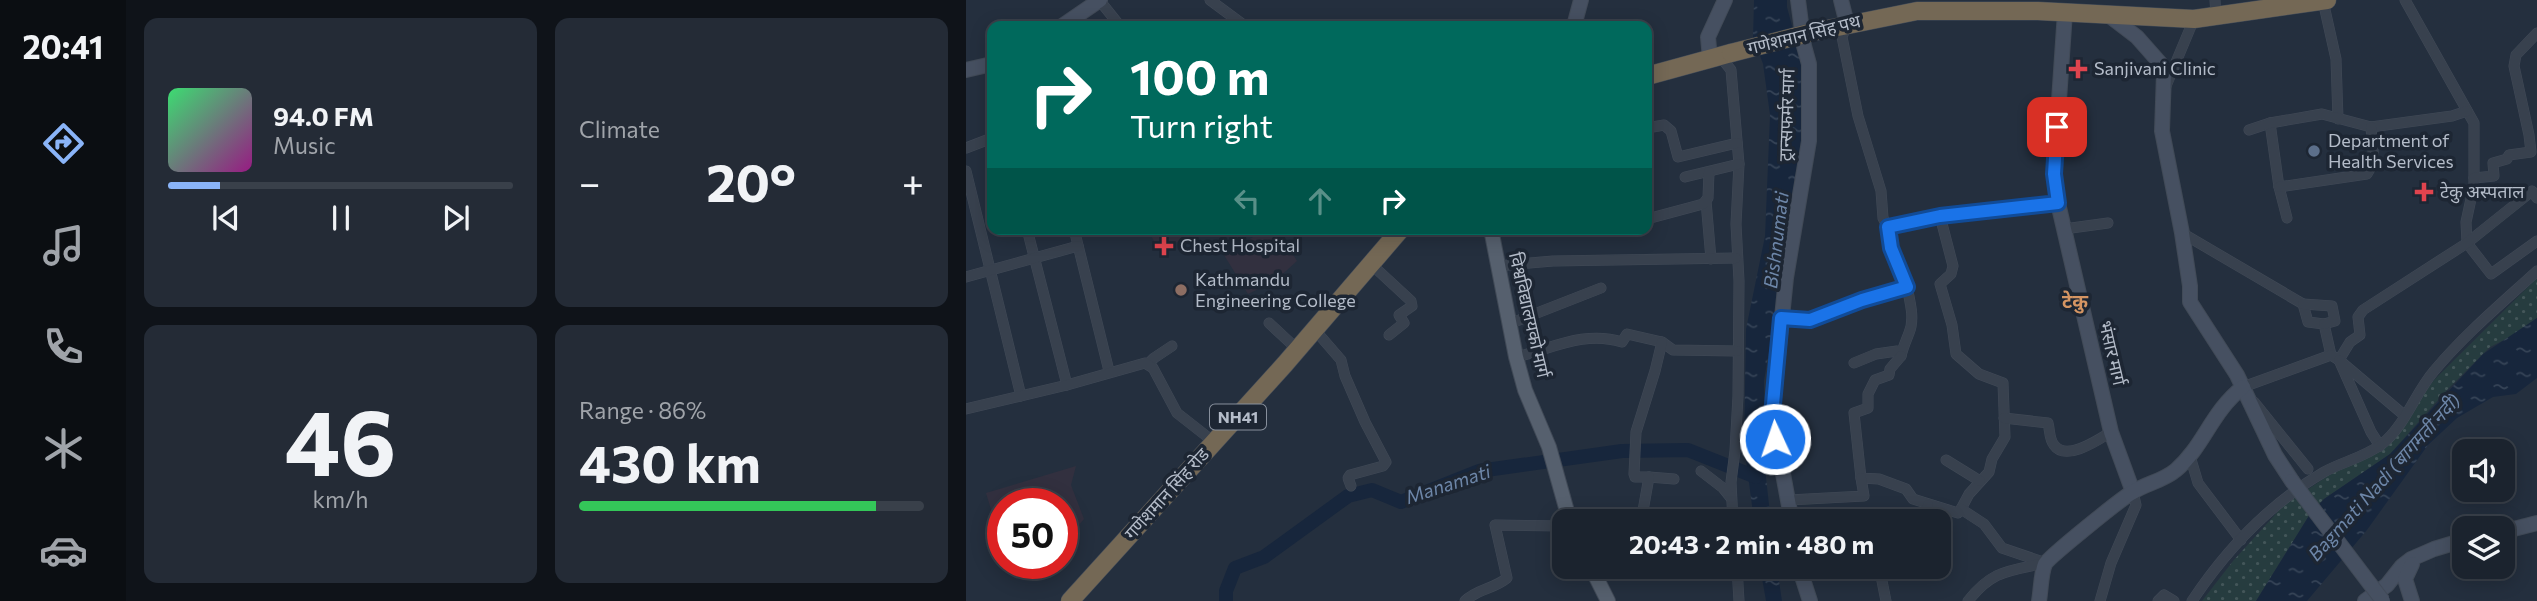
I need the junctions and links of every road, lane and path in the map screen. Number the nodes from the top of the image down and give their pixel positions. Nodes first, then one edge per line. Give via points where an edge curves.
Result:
1 (1100, 0) edge
2 (1210, 0) edge
3 (1581, 0) edge
4 (1725, 0) edge
5 (1798, 0) edge
6 (1841, 0) edge
7 (2325, 0) edge
8 (2405, 0) edge
9 (2064, 6) edge
10 (2216, 8) edge
11 (2106, 13) junction
12 (2194, 19) junction
13 (1069, 21) edge
14 (1116, 21) edge
15 (1238, 21) edge
16 (1575, 21) edge
17 (1847, 24) junction
18 (2537, 33) edge
19 (1710, 59) junction
20 (987, 65) edge
21 (966, 71) edge
22 (1652, 75) edge
23 (2165, 87) junction
24 (2467, 111) junction
25 (2338, 119) junction
26 (2270, 123) junction
27 (1652, 127) edge
28 (2371, 127) junction
29 (2249, 130) dead end
30 (987, 140) edge
31 (1737, 143) junction
32 (966, 148) edge
33 (1740, 164) junction
34 (966, 171) edge
35 (1709, 172) junction
36 (1685, 177) dead end
37 (2474, 178) junction
38 (2279, 187) junction
39 (2537, 198) edge
40 (1706, 201) junction
41 (2058, 203) junction
42 (1940, 216) junction
43 (1652, 218) edge
44 (2287, 218) dead end
45 (2108, 223) dead end
46 (1888, 227) junction
47 (2064, 229) junction
48 (2182, 233) junction
49 (1029, 235) edge
50 (1075, 235) edge
51 (1396, 235) edge
52 (1492, 235) edge
53 (2537, 241) edge
54 (2467, 243) junction
55 (1078, 246) junction
56 (1035, 258) junction
57 (1711, 258) junction
58 (1737, 258) junction
59 (1371, 264) junction
60 (1497, 267) junction
61 (990, 271) junction
62 (2537, 271) edge
63 (966, 277) edge
64 (1907, 287) junction
65 (1601, 288) dead end
66 (2303, 304) junction
67 (1781, 318) junction
68 (1269, 323) dead end
69 (1509, 324) junction
70 (2324, 324) junction
71 (1315, 330) junction
72 (1389, 335) dead end
73 (1662, 342) junction
74 (1172, 346) dead end
75 (1298, 350) junction
76 (1737, 351) junction
77 (1901, 355) junction
78 (1516, 357) junction
79 (2335, 357) junction
80 (1854, 362) dead end
81 (1147, 364) junction
82 (1110, 371) junction
83 (1067, 385) junction
84 (2246, 392) junction
85 (1021, 396) junction
86 (966, 409) edge
87 (2404, 415) junction
88 (2004, 418) junction
89 (2111, 432) junction
90 (1214, 442) junction
91 (2380, 446) junction
92 (2190, 456) junction
93 (1946, 460) dead end
94 (2308, 468) dead end
95 (1701, 471) dead end
96 (1649, 477) junction
97 (1861, 478) junction
98 (1674, 479) dead end
99 (1980, 481) junction
100 (1351, 486) dead end
101 (2133, 492) junction
102 (1732, 499) junction
103 (1788, 500) junction
104 (1928, 505) junction
105 (1566, 509) edge
106 (1643, 509) edge
107 (1732, 509) edge
108 (1789, 509) edge
109 (1927, 509) edge
110 (1961, 509) junction
111 (2537, 523) edge
112 (1552, 526) edge
113 (2515, 529) edge
114 (2241, 540) junction
115 (2452, 544) edge
116 (2411, 559) junction
117 (2046, 563) junction
118 (1597, 579) edge
119 (1738, 579) edge
120 (1803, 579) edge
121 (1882, 579) edge
122 (1070, 601) edge
123 (1465, 601) edge
124 (1608, 601) edge
125 (1739, 601) edge
126 (1810, 601) edge
127 (1886, 601) edge
128 (1968, 601) edge
129 (2039, 601) edge
130 (2101, 601) edge
131 (2158, 601) edge
132 (2174, 601) edge
133 (2192, 601) edge
134 (2365, 601) edge
135 (2383, 601) edge
136 (2412, 601) edge

1 - 13 main road
1 - 14 street
2 - 15 street
3 - 16 main road
4 - 19 main road via 1707,37
5 - 67 main road, ट्रान्सफर्मर मार्ग via 1809,64 1809,141
6 - 17 main road
7 - 10 highway, गणेशमान सिंह पथ
7 - 25 street via 2336,58
8 - 24 street
9 - 11 highway, गणेशमान सिंह पथ
9 - 17 highway, गणेशमान सिंह पथ via 1917,11
9 - 41 main road, भंसार मार्ग via 2054,174
10 - 12 highway, गणेशमान सिंह पथ
11 - 12 highway, गणेशमान सिंह पथ
11 - 23 main road via 2160,63
12 - 23 street
17 - 19 highway, गणेशमान सिंह पथ, bridge
17 - 46 street via 1842,37
18 - 37 street via 2516,55 2514,66 2531,152 2493,163 2494,176
19 - 22 highway, गणेशमान सिंह पथ
19 - 31 street via 1723,60 1731,69
20 - 21 main road
23 - 48 main road via 2162,131
24 - 28 street
24 - 37 street via 2474,123
25 - 26 street via 2322,114
25 - 28 street
26 - 29 street
26 - 38 street
27 - 31 street via 1664,125 1671,131 1678,157
28 - 38 street via 2374,162 2367,174
30 - 32 street
31 - 33 street
33 - 35 street
33 - 58 street
34 - 61 street
35 - 36 street
35 - 40 street
37 - 54 street
38 - 44 street
39 - 54 street via 2532,191
40 - 43 street
40 - 57 street
41 - 42 street
41 - 47 main road, भंसार मार्ग
42 - 46 street
42 - 88 street via 1953,266 1940,284 1956,354 1979,374 2001,380
45 - 47 street
46 - 64 street
47 - 89 main road, भंसार मार्ग
48 - 66 street
48 - 84 main road via 2190,302
49 - 56 street
50 - 55 street
51 - 59 highway, गणेशमान सिंह रोड / NH41
52 - 60 main road, विश्वविद्यालयको मार्ग
53 - 54 street via 2491,274
54 - 79 street via 2363,310 2358,317 2360,335
55 - 56 street
55 - 82 street
56 - 61 street
56 - 83 street
57 - 58 street
57 - 60 street via 1553,261
58 - 76 street
59 - 71 highway, गणेशमान सिंह रोड / NH41
59 - 72 street via 1411,301 1412,306 1399,315 1404,323
60 - 69 main road, विश्वविद्यालयको मार्ग
61 - 63 street
61 - 85 street
62 - 87 street via 2432,372
64 - 67 street via 1810,320
64 - 77 street via 1912,309
65 - 69 street
66 - 70 street via 2308,323
66 - 70 street via 2332,306 2335,321
67 - 103 main road, ट्रान्सफर्मर मार्ग via 1772,415
68 - 75 street
69 - 78 main road, विश्वविद्यालयको मार्ग
70 - 79 street
71 - 75 highway, गणेशमान सिंह रोड / NH41
71 - 100 street via 1342,360 1365,422 1387,462 1353,474 1348,478
73 - 76 street via 1673,350
73 - 78 street via 1626,334 1622,342 1565,341
73 - 96 street via 1636,432 1634,476
74 - 81 street
75 - 90 highway, गणेशमान सिंह रोड / NH41
76 - 102 street
77 - 80 street via 1897,351 1876,354
77 - 97 street via 1889,375 1875,380 1868,408 1854,413
78 - 105 main road, विश्वविद्यालयको मार्ग
79 - 84 street
79 - 87 street
79 - 91 street
81 - 82 street
81 - 90 street via 1177,413
82 - 83 street
83 - 85 street
84 - 92 main road via 2230,397
84 - 94 street
84 - 135 main road, bridge via 2288,475
85 - 86 street
87 - 91 street
88 - 89 street via 2048,423 2055,447 2062,451 2074,451
88 - 99 street via 2005,436
89 - 101 main road, भंसार मार्ग
90 - 122 highway, गणेशमान सिंह रोड / NH41
91 - 114 street via 2308,482
92 - 101 main road via 2155,484
92 - 114 street via 2198,483
93 - 99 street
95 - 102 street
96 - 98 street
96 - 106 street
97 - 103 street via 1864,496
97 - 104 street via 1906,489 1913,499
99 - 110 street
101 - 117 main road
101 - 130 street via 2136,505 2111,563
102 - 107 street
103 - 108 main road, ट्रान्सफर्मर मार्ग
104 - 109 street
104 - 110 street via 1958,513
110 - 117 street via 1984,524 2002,548
111 - 113 main road
112 - 123 street via 1495,525 1507,578
114 - 133 street
115 - 116 main road
116 - 134 main road
116 - 136 main road via 2413,565 2404,579
117 - 128 street via 1996,574
117 - 129 main road
118 - 124 main road
119 - 125 street
120 - 126 main road
121 - 127 street
131 - 132 street via 2164,595

